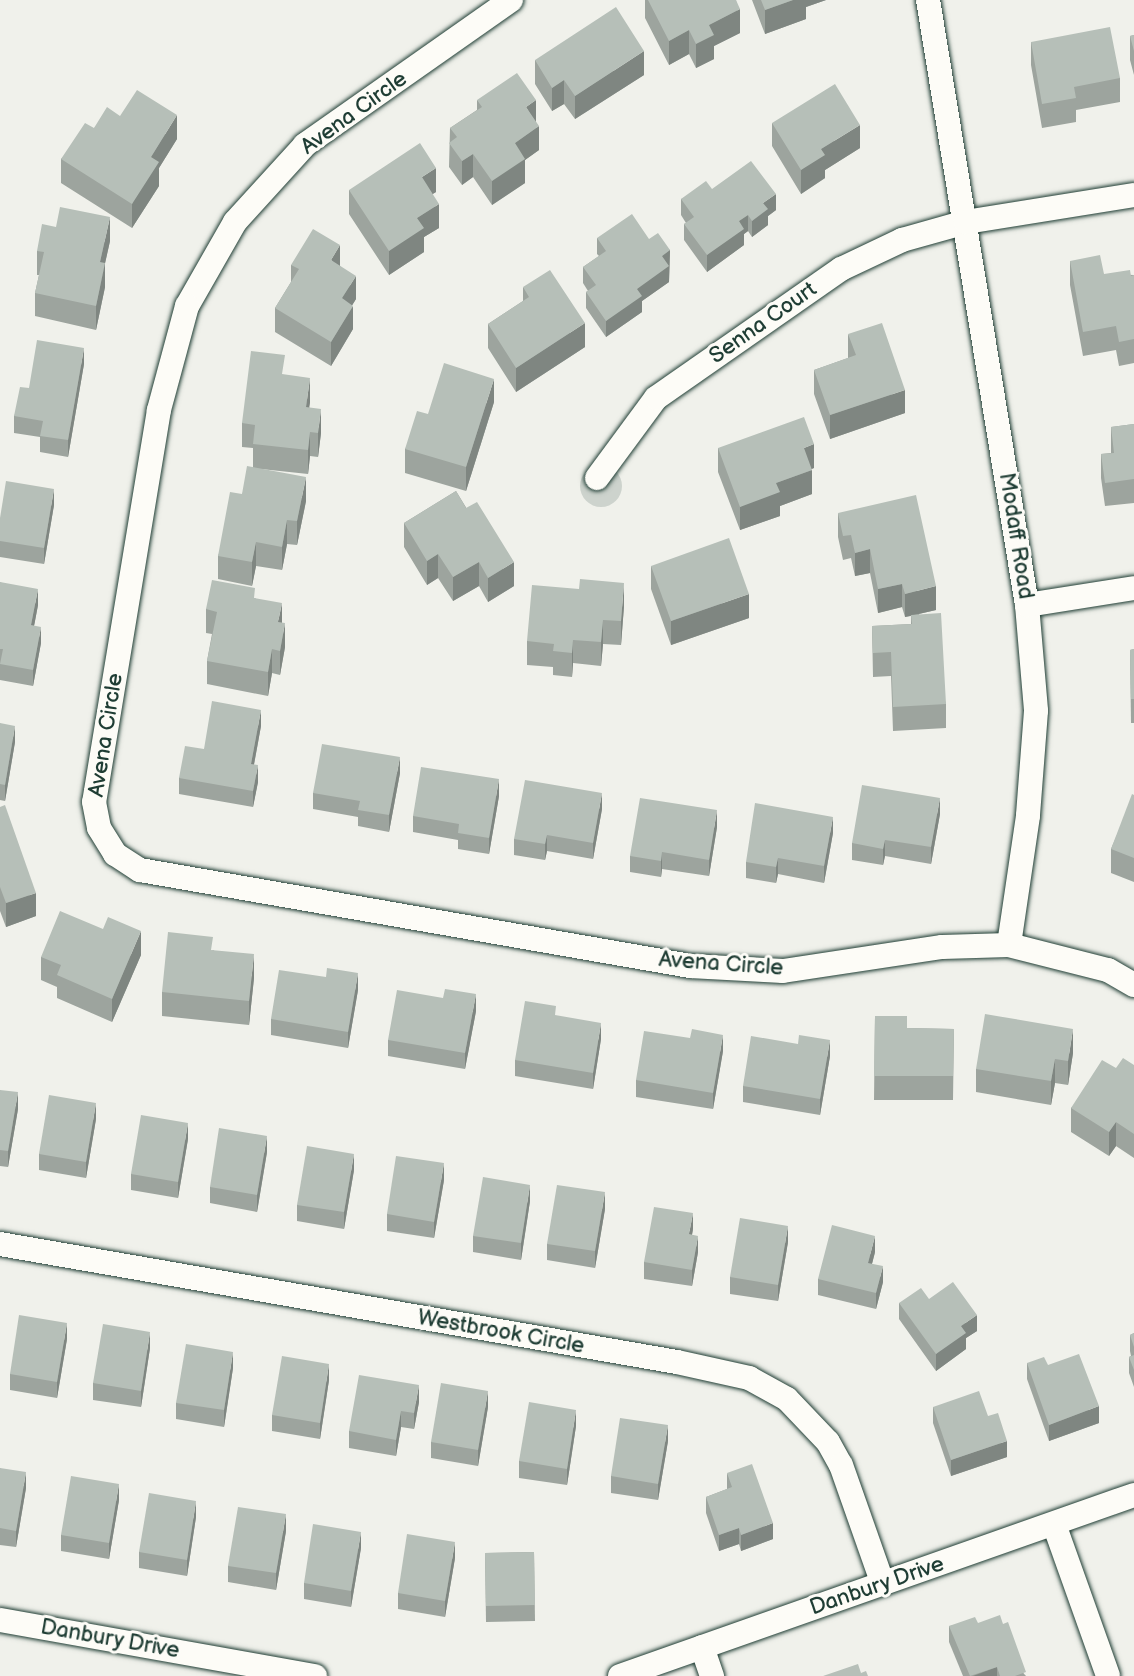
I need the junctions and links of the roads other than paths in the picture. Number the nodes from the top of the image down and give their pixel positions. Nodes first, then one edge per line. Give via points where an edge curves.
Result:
1 (511, 0) edge
2 (928, 0) edge
3 (1134, 195) edge
4 (966, 222) junction
5 (597, 478) dead end
6 (1134, 588) edge
7 (1027, 605) junction
8 (1009, 945) junction
9 (1134, 985) edge
10 (0, 1244) edge
11 (1134, 1495) edge
12 (1054, 1524) junction
13 (883, 1584) junction
14 (0, 1620) edge
15 (702, 1647) junction
16 (315, 1676) edge
17 (620, 1676) edge
18 (712, 1676) edge
19 (1108, 1676) edge

1 - 8 street, Avena Circle via 305,145 235,222 187,306 159,410 94,802 99,828 115,854 140,870 690,966 783,971 942,947
2 - 4 street, Modaff Road
3 - 4 street, Senna Court
4 - 5 street, Senna Court via 874,252 808,292 656,398
4 - 7 street, Modaff Road
6 - 7 street
7 - 8 street, Modaff Road via 1036,711 1028,816
8 - 9 street via 1108,970
10 - 13 street, Westbrook Circle via 749,1378 787,1399 828,1442
11 - 12 street, Danbury Drive
12 - 13 street, Danbury Drive
12 - 19 street
13 - 15 street, Danbury Drive
14 - 16 street, Danbury Drive
15 - 17 street, Danbury Drive
15 - 18 street

